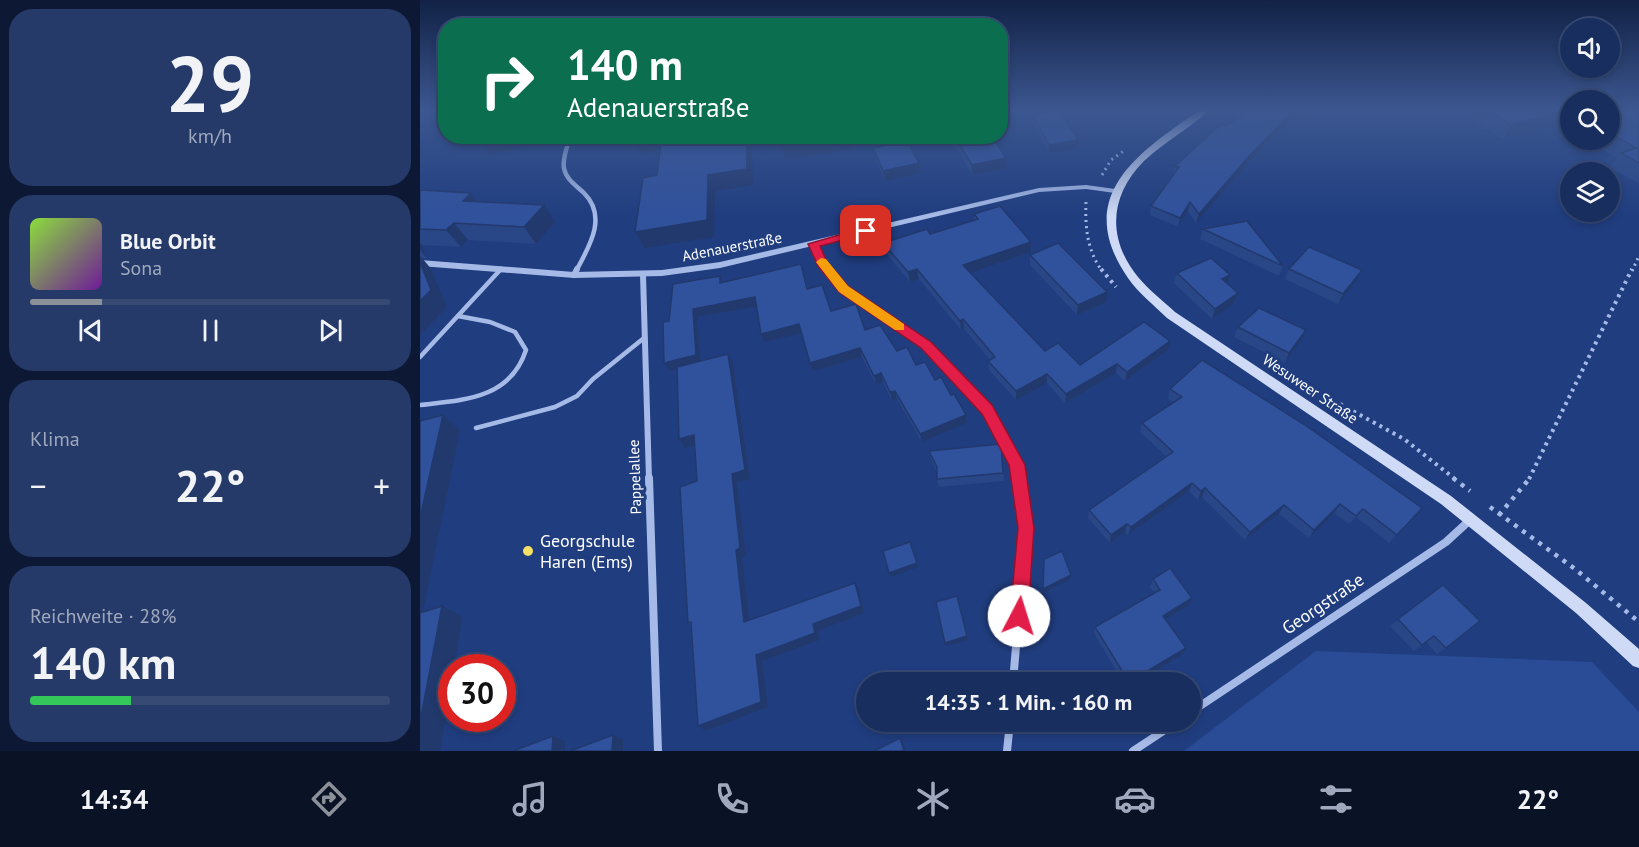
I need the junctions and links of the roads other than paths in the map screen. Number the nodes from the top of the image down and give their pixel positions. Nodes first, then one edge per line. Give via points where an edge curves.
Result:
1 (568, 145) edge
2 (1161, 145) edge
3 (1115, 191) junction
4 (814, 244) junction
5 (420, 263) edge
6 (501, 269) junction
7 (574, 275) junction
8 (643, 275) junction
9 (458, 316) junction
10 (644, 338) junction
11 (420, 357) edge
12 (420, 405) edge
13 (476, 428) dead end
14 (1471, 519) junction
15 (1639, 660) edge
16 (1014, 672) edge
17 (1201, 705) edge
18 (1009, 732) edge
19 (1162, 732) edge
20 (658, 751) edge
21 (1007, 751) edge
22 (1133, 751) edge

1 - 7 street via 564,168 569,179 593,201 597,220 589,248
2 - 3 main road via 1124,175
3 - 4 street, Adenauerstraße via 1086,187 1040,190
3 - 14 main road, Wesuweer Straße via 1111,232 1117,250 1133,277 1172,315
4 - 8 street, Adenauerstraße via 720,265
4 - 16 street via 822,263 843,289 926,345 987,410 1017,465 1026,528
5 - 6 street, Adenauerstraße
6 - 7 street, Adenauerstraße
6 - 9 lane
7 - 8 street, Adenauerstraße
8 - 10 street, Pappelallee
9 - 11 lane
9 - 12 lane via 490,322 514,332 525,350 520,369 501,388
10 - 13 lane via 577,396 555,407
10 - 20 street, Pappelallee
14 - 15 main road, Wesuweer Straße
14 - 17 street, Georgstraße via 1446,542
18 - 21 street
19 - 22 street

